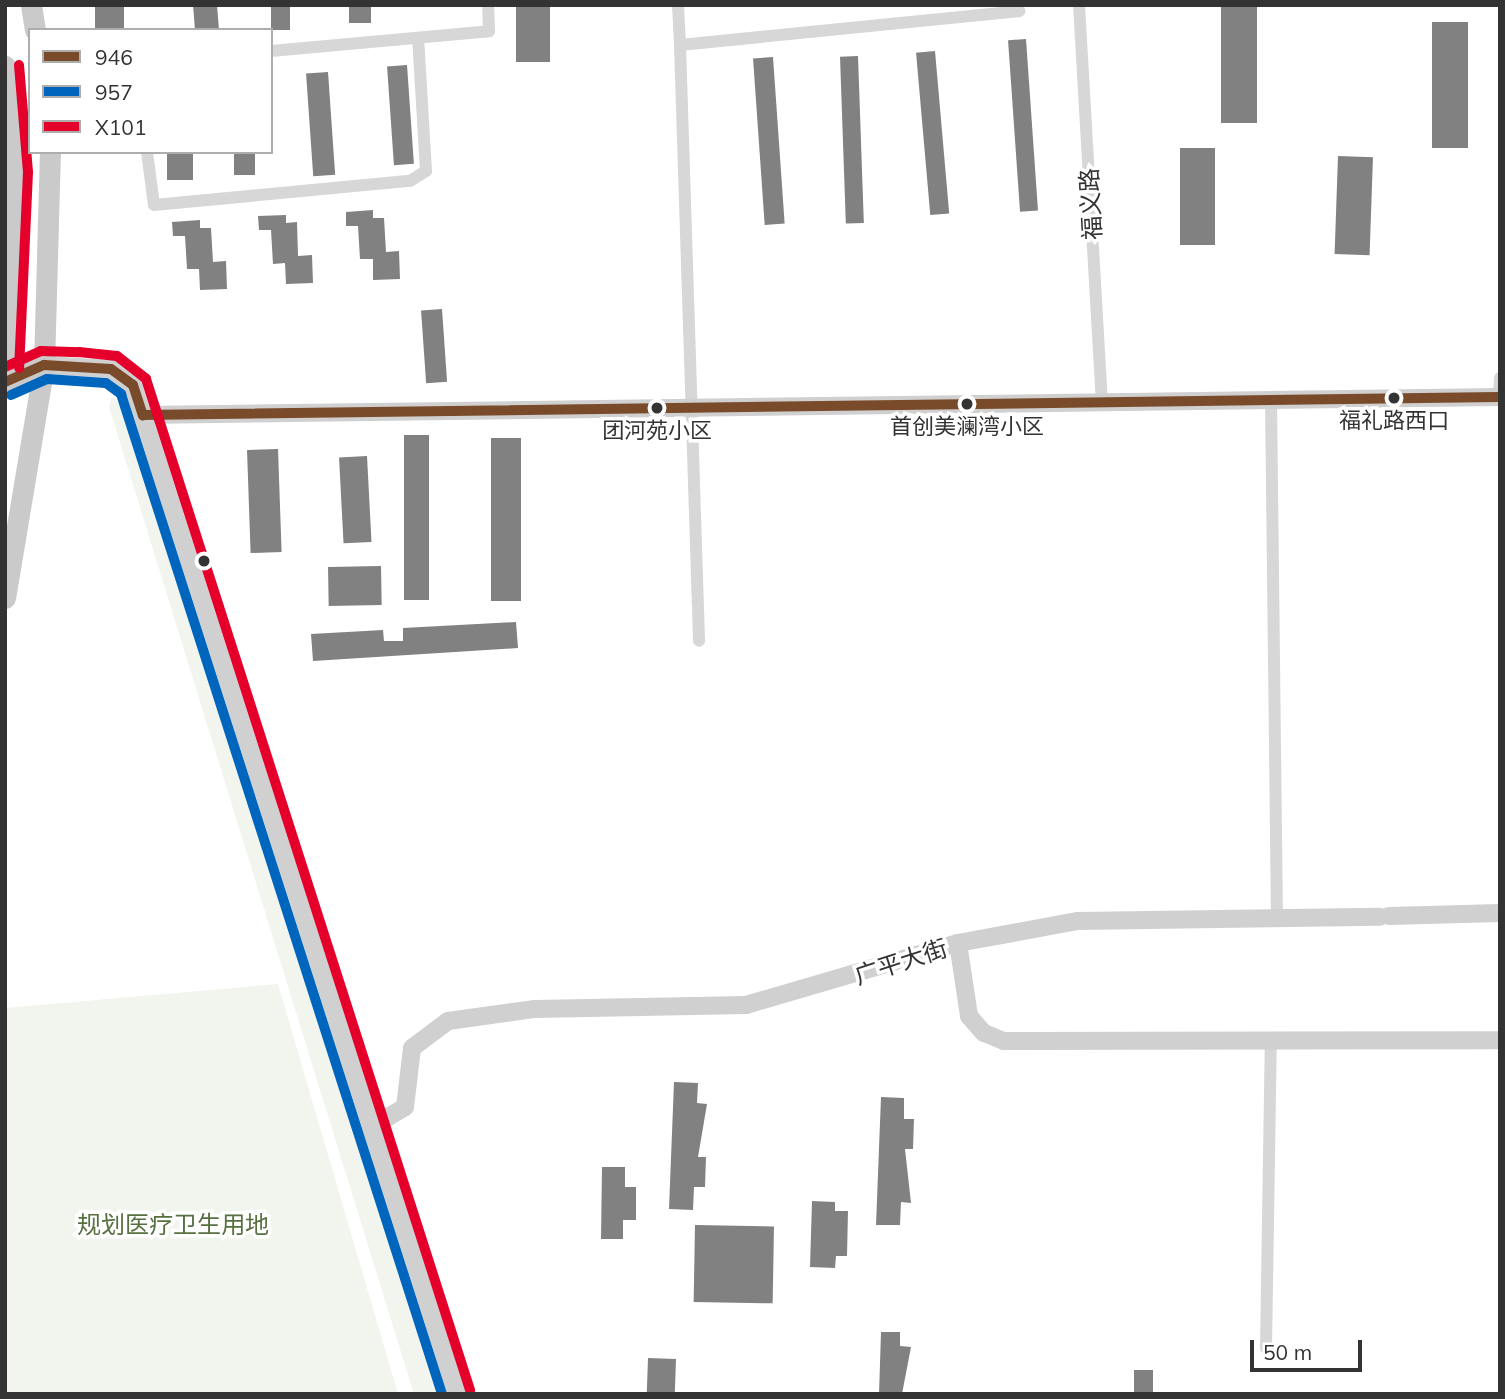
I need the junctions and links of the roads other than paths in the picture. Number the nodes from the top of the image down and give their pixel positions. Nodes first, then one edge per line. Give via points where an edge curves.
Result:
1 (31, 5) edge
2 (488, 5) edge
3 (678, 5) edge
4 (1079, 5) edge
5 (1019, 11) dead end
6 (35, 28) edge
7 (418, 38) junction
8 (680, 45) junction
9 (273, 51) edge
10 (5, 66) edge
11 (8, 129) edge
12 (50, 154) edge
13 (147, 154) edge
14 (13, 195) junction
15 (5, 220) edge
16 (6, 359) edge
17 (44, 365) junction
18 (1500, 378) edge
19 (5, 382) edge
20 (1500, 397) edge
21 (1270, 400) junction
22 (1102, 402) junction
23 (691, 407) junction
24 (143, 415) junction
25 (5, 598) edge
26 (699, 641) dead end
27 (1500, 913) edge
28 (1277, 920) junction
29 (958, 943) junction
30 (1500, 1040) edge
31 (1271, 1041) junction
32 (374, 1125) junction
33 (1266, 1348) dead end
34 (457, 1394) edge

1 - 6 main road
2 - 7 street via 489,31
3 - 8 street
4 - 22 street, 福义路
5 - 8 street
7 - 9 street
7 - 13 street via 426,171 410,181 154,205
8 - 23 street
10 - 11 main road
11 - 14 main road
12 - 17 main road
14 - 15 main road
14 - 16 main road
16 - 17 main road
17 - 19 main road
17 - 24 street via 123,373
17 - 25 main road
18 - 20 street
20 - 21 street
21 - 22 street
21 - 28 street
22 - 23 street
23 - 24 street
23 - 26 street
24 - 32 street
27 - 28 street, 广平大街
28 - 29 street, 广平大街 via 1078,921
29 - 31 street via 970,1016 984,1033 1004,1041
29 - 32 street, 广平大街 via 746,1005 535,1009 448,1021 426,1033 406,1060 405,1107
30 - 31 street
31 - 33 street
32 - 34 street

